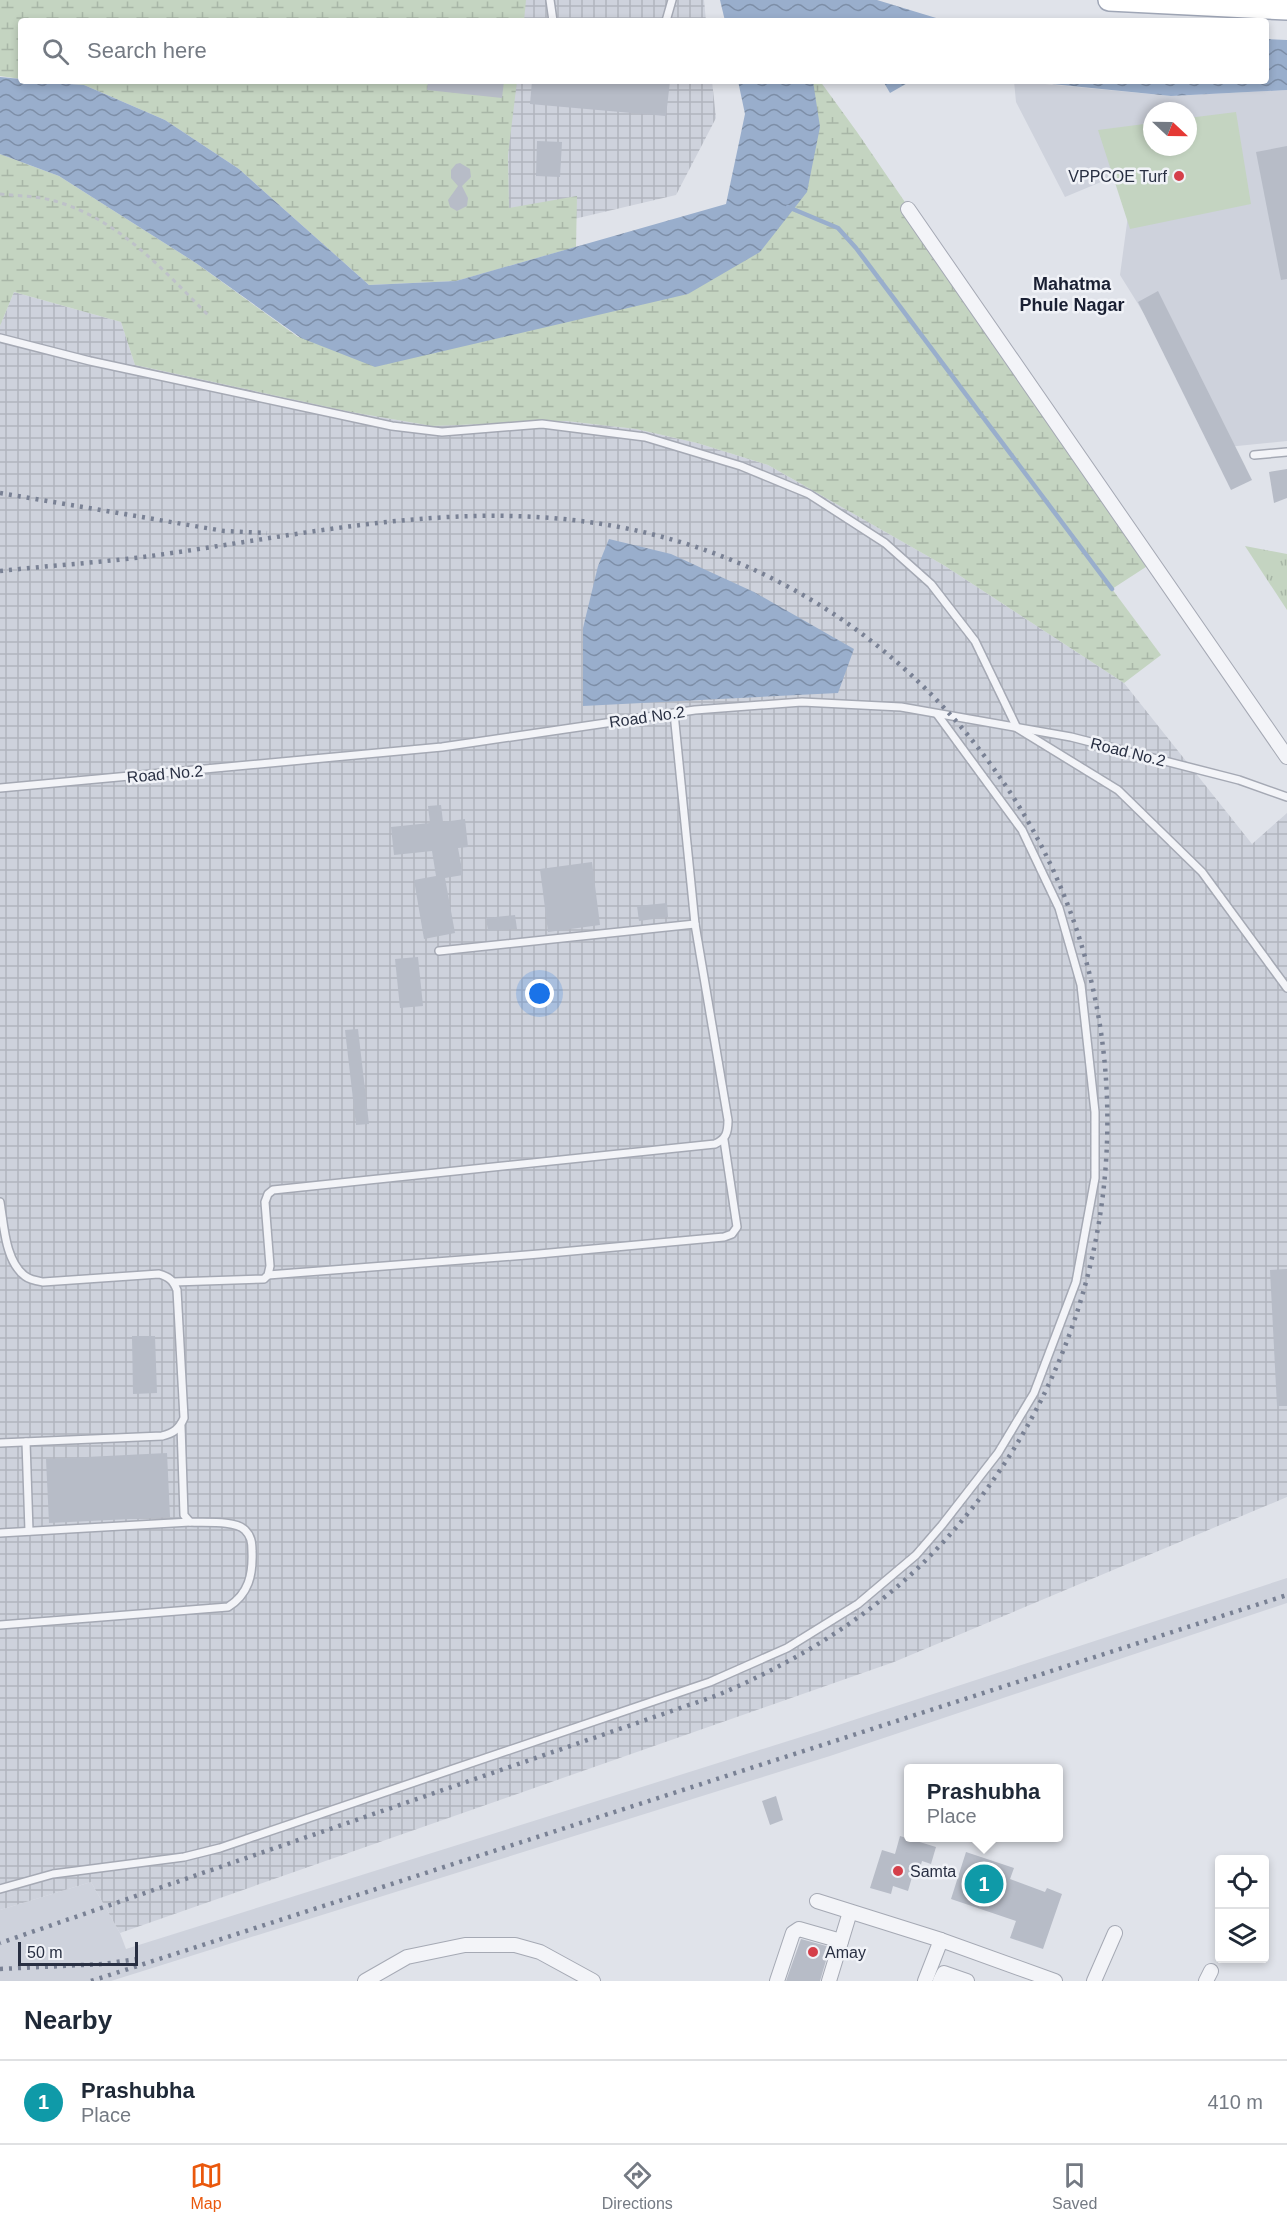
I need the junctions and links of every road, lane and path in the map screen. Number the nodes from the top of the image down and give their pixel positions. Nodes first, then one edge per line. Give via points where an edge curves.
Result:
1 (550, 0) edge
2 (672, 0) edge
3 (1109, 0) edge
4 (1287, 9) edge
5 (553, 18) edge
6 (667, 18) edge
7 (0, 194) edge
8 (908, 209) dead end
9 (209, 316) dead end
10 (0, 338) edge
11 (1287, 452) edge
12 (1254, 455) dead end
13 (674, 713) junction
14 (937, 714) junction
15 (1017, 728) junction
16 (1287, 758) edge
17 (0, 788) edge
18 (1287, 796) edge
19 (695, 924) junction
20 (439, 951) dead end
21 (1287, 988) edge
22 (724, 1140) junction
23 (0, 1202) edge
24 (268, 1275) junction
25 (174, 1282) junction
26 (181, 1426) junction
27 (26, 1442) junction
28 (0, 1443) edge
29 (190, 1522) junction
30 (29, 1531) junction
31 (0, 1533) edge
32 (0, 1625) edge
33 (0, 1889) edge
34 (817, 1901) dead end
35 (850, 1912) junction
36 (1115, 1933) dead end
37 (941, 1940) junction
38 (841, 1941) junction
39 (365, 1981) edge
40 (593, 1981) edge
41 (777, 1981) edge
42 (829, 1981) edge
43 (925, 1981) edge
44 (940, 1981) edge
45 (967, 1981) edge
46 (1055, 1981) edge
47 (1094, 1981) edge

1 - 5 lane
2 - 6 lane
3 - 4 main road
7 - 9 path via 54,200 98,217 144,250
8 - 16 street
10 - 15 lane via 392,426 442,432 542,424 645,437 741,466 809,494 885,543 931,584 975,641
11 - 12 lane
13 - 14 lane, Road No.2 via 802,702 901,707
13 - 17 lane, Road No.2 via 442,747
13 - 19 lane
14 - 15 lane, Road No.2
14 - 33 lane via 1022,830 1059,908 1082,985 1095,1112 1095,1178 1076,1282 1034,1393 998,1453 942,1525 916,1555 858,1604 787,1648 710,1682 220,1848 184,1857 53,1874
15 - 18 lane, Road No.2 via 1093,743
15 - 21 lane via 1118,790 1202,872
19 - 20 lane
19 - 22 lane via 728,1120
22 - 24 lane via 273,1190 265,1202
22 - 24 lane via 737,1227 724,1237
23 - 25 lane via 9,1250 26,1278 43,1282 159,1275
24 - 25 lane via 259,1281
25 - 26 lane via 184,1418
26 - 27 lane via 162,1436
26 - 29 lane via 184,1515
27 - 28 lane
27 - 30 lane
29 - 30 lane
29 - 32 lane via 234,1524 244,1528 252,1539 252,1576 238,1601 228,1607
30 - 31 lane
34 - 35 street
35 - 37 street
35 - 38 street
36 - 47 street
37 - 43 street
37 - 46 street
38 - 41 street via 795,1930
38 - 42 street
39 - 40 street via 406,1957 465,1945 514,1945 540,1952
44 - 45 street via 944,1973

